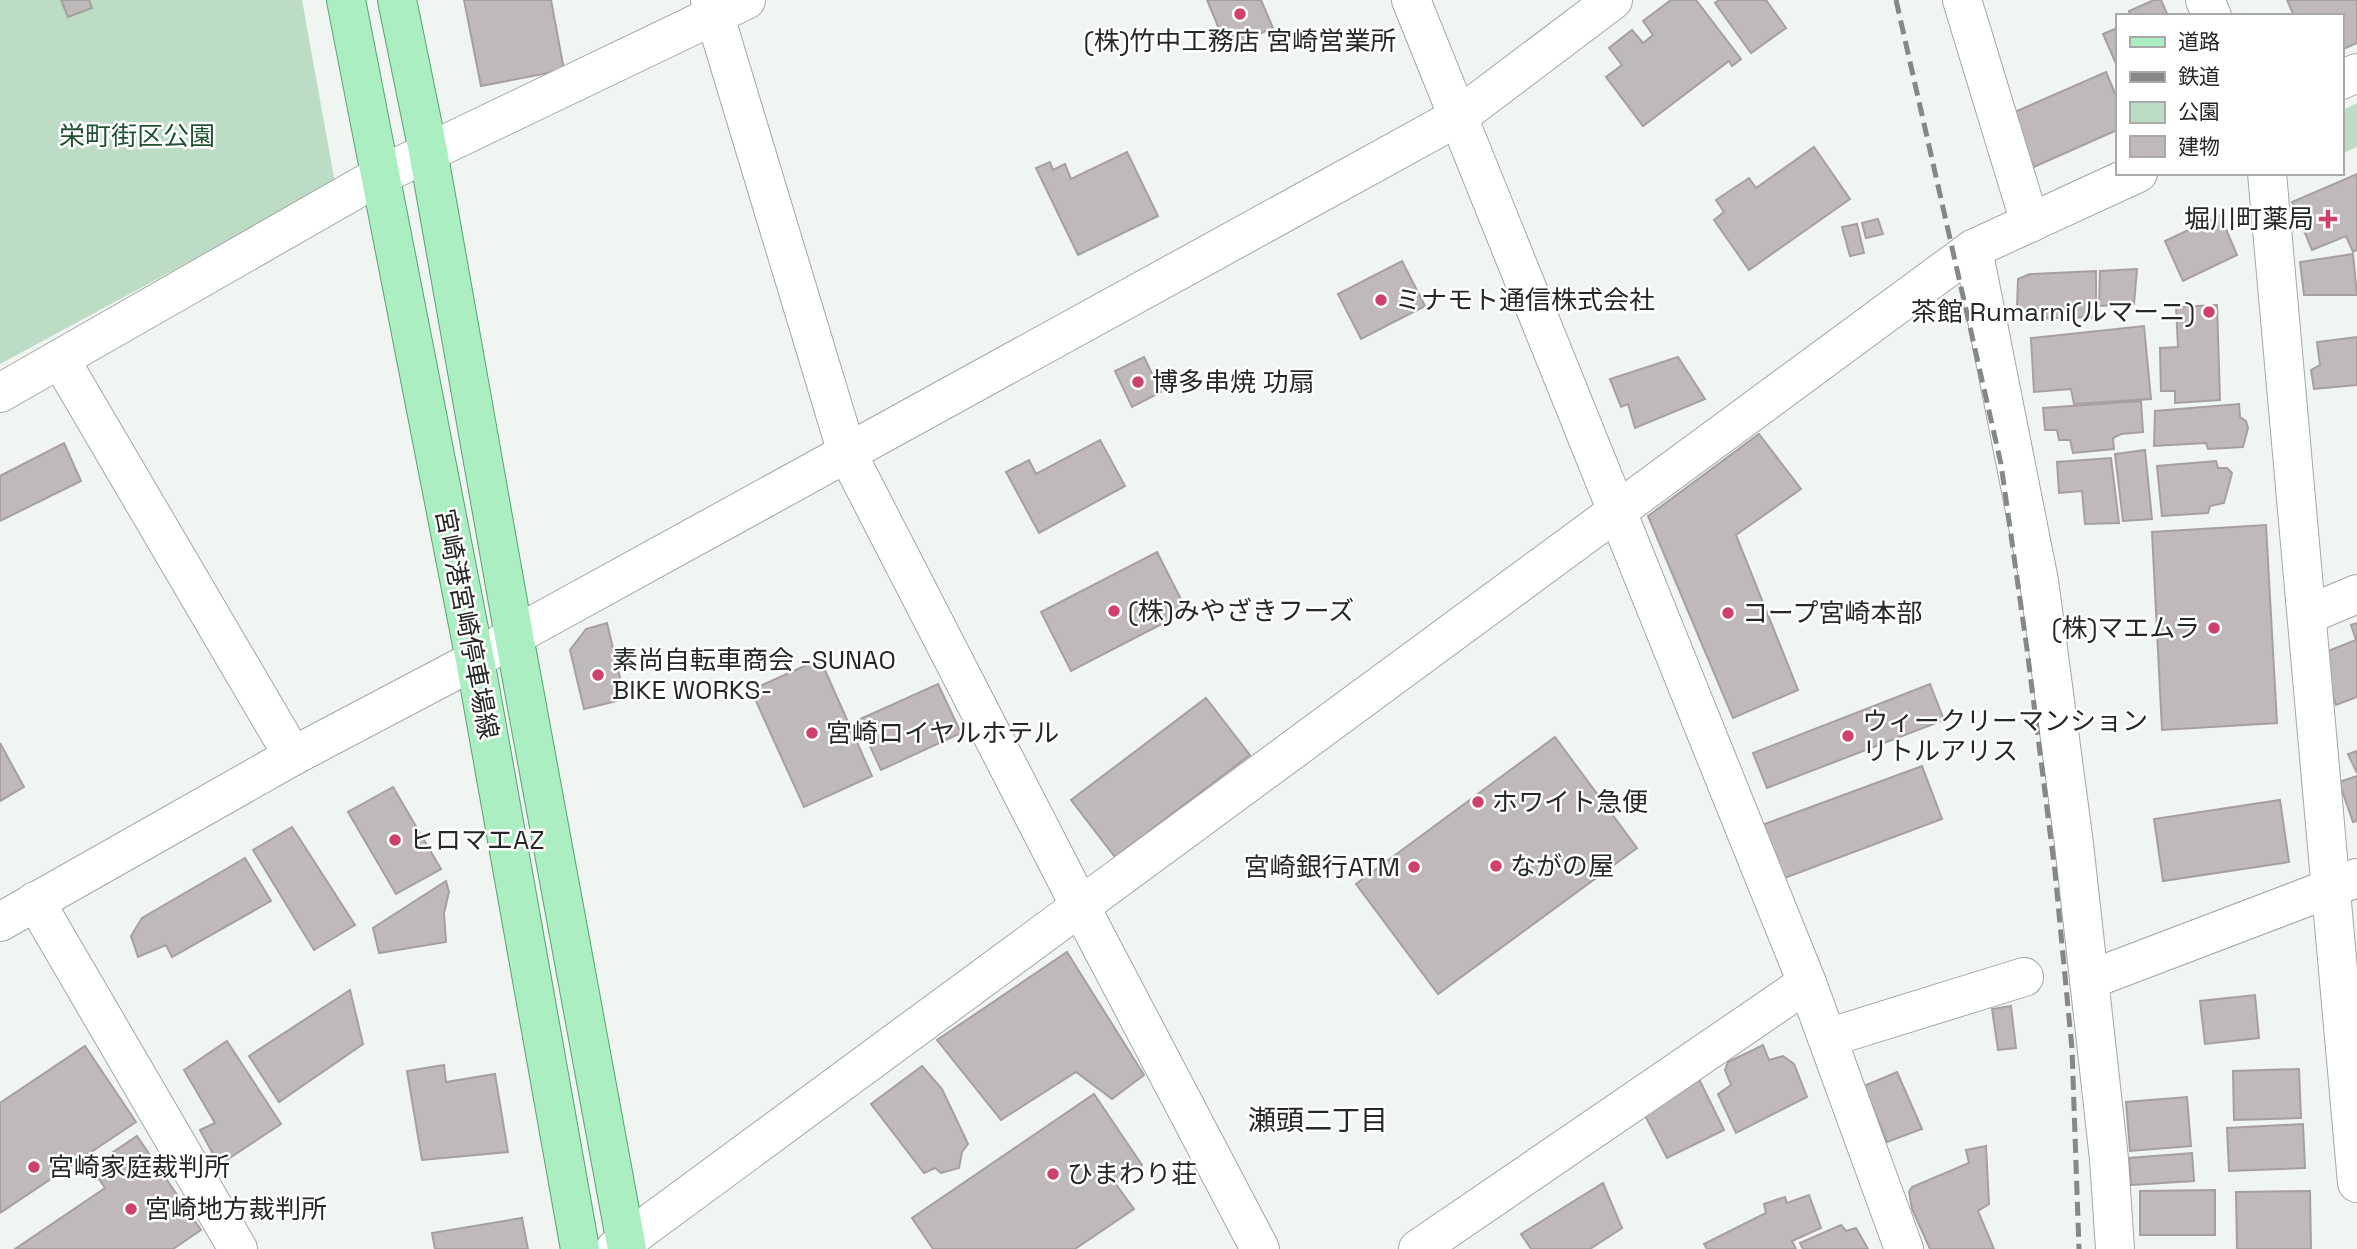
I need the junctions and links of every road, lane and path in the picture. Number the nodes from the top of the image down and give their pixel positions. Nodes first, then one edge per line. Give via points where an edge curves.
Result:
1 (346, 0) edge
2 (397, 0) edge
3 (1411, 0) edge
4 (1613, 0) edge
5 (1962, 0) edge
6 (724, 5) edge
7 (1458, 117) junction
8 (428, 151) junction
9 (381, 175) junction
10 (2134, 175) edge
11 (2267, 175) edge
12 (2030, 223) junction
13 (1973, 249) junction
14 (60, 359) junction
15 (0, 393) edge
16 (847, 453) junction
17 (1616, 512) junction
18 (2357, 594) edge
19 (2307, 615) junction
20 (514, 636) junction
21 (475, 660) junction
22 (293, 756) junction
23 (2344, 883) edge
24 (35, 901) junction
25 (1080, 906) junction
26 (0, 922) edge
27 (2024, 978) dead end
28 (2089, 981) junction
29 (1807, 983) junction
30 (1827, 1038) junction
31 (2356, 1159) edge
32 (623, 1246) edge
33 (238, 1249) edge
34 (580, 1249) edge
35 (1261, 1249) edge
36 (1418, 1249) edge
37 (1904, 1249) edge
38 (2115, 1249) edge

1 - 9 main road, 宮崎港宮崎停車場線
2 - 8 main road, 宮崎港宮崎停車場線
3 - 7 street
4 - 7 street
5 - 12 street
6 - 8 street
6 - 16 street
7 - 16 street
7 - 17 street
8 - 9 street
8 - 20 main road, 宮崎港宮崎停車場線
9 - 14 street
9 - 21 main road, 宮崎港宮崎停車場線
10 - 12 street
11 - 19 street
12 - 13 street
13 - 17 street
13 - 28 street via 2039,581
14 - 15 street
14 - 22 street
16 - 20 street
16 - 25 street
17 - 25 street
17 - 29 street
18 - 19 street
19 - 23 street
20 - 21 street
20 - 32 main road, 宮崎港宮崎停車場線
21 - 22 street
21 - 34 main road, 宮崎港宮崎停車場線
22 - 24 street
23 - 28 street
23 - 31 street
24 - 26 street
24 - 33 street
25 - 32 street
25 - 35 street
27 - 30 street
28 - 38 street
29 - 30 street
29 - 36 street
30 - 37 street

